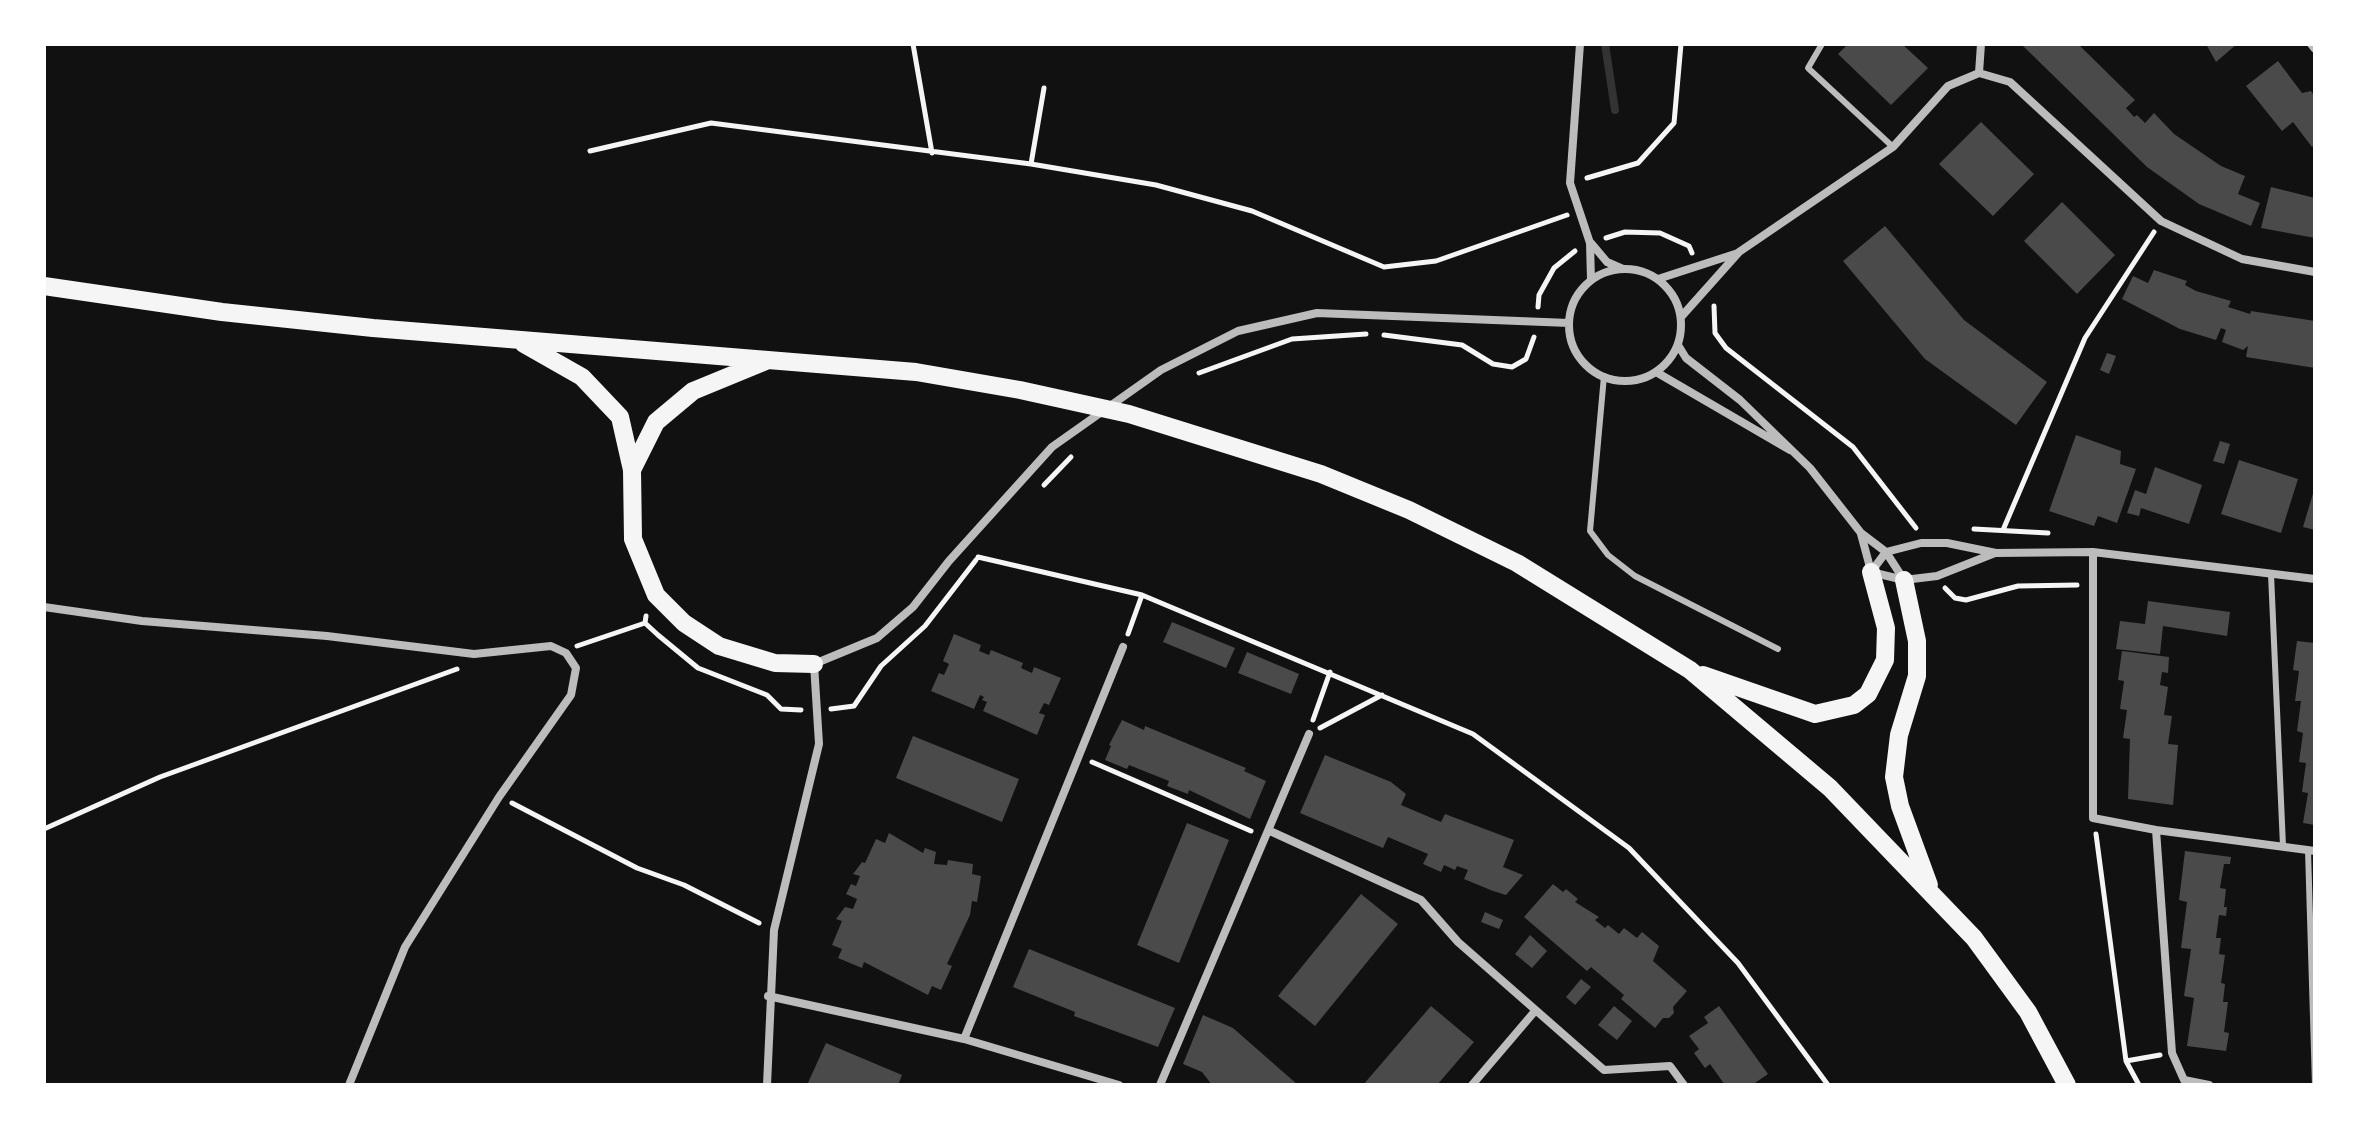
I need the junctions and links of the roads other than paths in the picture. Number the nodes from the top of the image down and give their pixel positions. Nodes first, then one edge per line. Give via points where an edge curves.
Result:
1 (1580, 44) edge
2 (1822, 44) edge
3 (1981, 44) edge
4 (2311, 44) edge
5 (2315, 49) edge
6 (1979, 73) junction
7 (1893, 147) junction
8 (1590, 243) junction
9 (1739, 252) junction
10 (1623, 269) junction
11 (2315, 272) edge
12 (1658, 279) junction
13 (1591, 280) junction
14 (44, 286) edge
15 (1681, 317) junction
16 (1569, 323) junction
17 (518, 340) junction
18 (1678, 345) junction
19 (771, 359) junction
20 (1656, 372) junction
21 (1604, 376) junction
22 (1790, 450) junction
23 (632, 470) junction
24 (1861, 533) junction
25 (1886, 552) junction
26 (2093, 552) junction
27 (1996, 553) junction
28 (1871, 572) junction
29 (2271, 574) junction
30 (2315, 579) edge
31 (1904, 580) junction
32 (44, 607) edge
33 (1123, 647) road end
34 (1778, 649) dead end
35 (814, 664) junction
36 (1690, 670) junction
37 (1309, 734) road end
38 (2156, 830) junction
39 (1268, 835) junction
40 (2283, 846) junction
41 (2312, 851) edge
42 (1931, 892) junction
43 (768, 996) junction
44 (1535, 1011) junction
45 (964, 1039) junction
46 (349, 1085) edge
47 (767, 1085) edge
48 (1119, 1085) edge
49 (1160, 1085) edge
50 (1472, 1085) edge
51 (1684, 1085) edge
52 (2067, 1085) edge
53 (2209, 1085) edge
54 (2315, 1085) edge

1 - 8 street via 1570,183
2 - 7 lane via 1808,68
3 - 6 street
4 - 5 street
6 - 7 street via 1948,86
6 - 11 street via 2010,82 2161,221 2242,259
7 - 9 street
8 - 10 street via 1607,262
8 - 13 street
9 - 12 street
9 - 15 street
10 - 12 street
10 - 13 street
12 - 15 street via 1671,291
13 - 16 street via 1576,300
14 - 17 main road via 222,312
15 - 18 street
16 - 21 street via 1582,361
16 - 35 street via 1317,313 1238,331 1161,370 1052,447 913,607 877,638
17 - 19 main road
17 - 23 main road via 582,377 620,417
18 - 20 street
18 - 22 street via 1686,358 1740,400
19 - 23 main road via 693,391 656,422
19 - 36 main road via 916,372 1020,390 1129,414 1321,474 1517,563
20 - 21 street via 1638,380
20 - 22 street
21 - 34 lane via 1590,531 1608,555 1635,576
22 - 24 street via 1834,495
23 - 35 main road via 633,539 656,595 684,623 719,646 775,663
24 - 25 street
24 - 28 street
25 - 27 street via 1947,543
25 - 28 street
25 - 31 street
26 - 27 street
26 - 29 street
26 - 38 street via 2093,818
27 - 31 street via 1937,576
28 - 31 street
28 - 36 main road via 1886,628 1885,660 1868,694 1854,705 1815,714
29 - 30 street
29 - 40 lane
31 - 42 main road via 1917,641 1917,676 1899,735 1894,777
32 - 46 street via 474,654 551,646 566,653 576,668 571,695 499,797 405,947
33 - 45 street
35 - 43 street via 819,744 774,930
36 - 42 main road via 1830,788
37 - 39 street
38 - 40 street
38 - 53 street via 2172,1053 2184,1080
39 - 44 street via 1421,900 1458,942
39 - 49 street
40 - 41 street
41 - 54 lane
42 - 52 main road via 1974,938 2028,1012
43 - 45 street
43 - 47 street
44 - 50 street
44 - 51 street via 1604,1070 1670,1066
45 - 48 street

